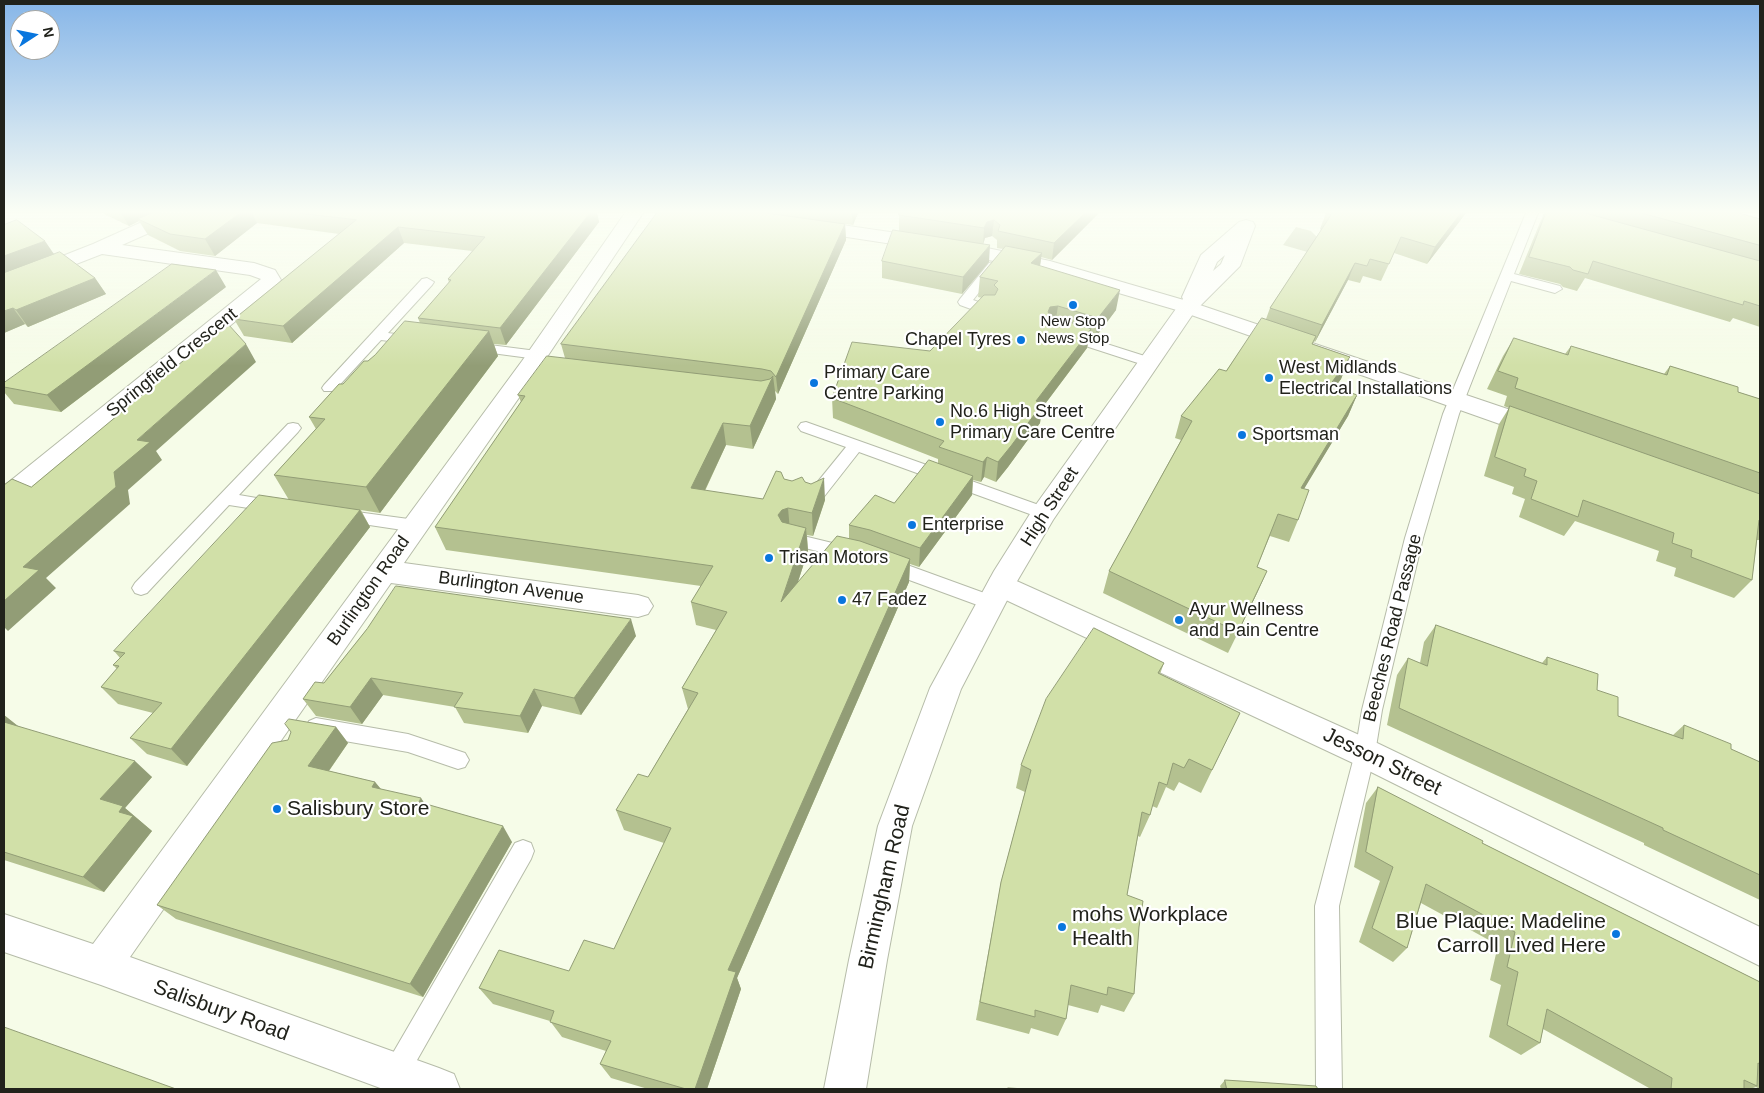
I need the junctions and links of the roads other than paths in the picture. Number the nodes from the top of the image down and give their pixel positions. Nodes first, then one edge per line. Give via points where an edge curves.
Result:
1 (60, 264) edge
2 (217, 264) edge
3 (603, 264) edge
4 (985, 264) edge
5 (1040, 264) edge
6 (1231, 264) edge
7 (1512, 264) edge
8 (1507, 276) junction
9 (427, 282) dead end
10 (4, 286) edge
11 (1555, 289) dead end
12 (1187, 307) junction
13 (987, 310) edge
14 (1054, 331) edge
15 (379, 336) junction
16 (426, 342) edge
17 (463, 346) edge
18 (1149, 362) junction
19 (542, 363) junction
20 (329, 388) dead end
21 (1456, 400) junction
22 (806, 427) dead end
23 (293, 428) dead end
24 (1558, 436) edge
25 (856, 445) junction
26 (807, 495) edge
27 (225, 499) junction
28 (4, 500) edge
29 (294, 509) edge
30 (324, 513) edge
31 (1044, 513) junction
32 (416, 526) junction
33 (791, 539) edge
34 (384, 571) junction
35 (141, 588) dead end
36 (996, 594) junction
37 (638, 606) dead end
38 (277, 720) junction
39 (1365, 753) junction
40 (458, 760) dead end
41 (523, 851) dead end
42 (4, 933) edge
43 (1760, 947) edge
44 (100, 966) junction
45 (395, 1074) junction
46 (438, 1089) edge
47 (845, 1089) edge
48 (1329, 1089) edge

1 - 10 street, Springfield Crescent
2 - 28 street, Springfield Crescent via 254,269 268,274 271,280
3 - 19 street, Burlington Road
4 - 13 lane via 965,302
5 - 12 street
6 - 12 street, High Street
7 - 8 lane, Beeches Road Passage
8 - 11 lane
8 - 21 lane, Beeches Road Passage
9 - 15 lane
12 - 18 street, High Street
12 - 21 street
14 - 18 lane
15 - 16 lane
15 - 20 lane
17 - 19 lane
18 - 31 street, High Street
19 - 32 street, Burlington Road
21 - 24 street
21 - 39 lane, Beeches Road Passage via 1414,538
22 - 25 lane
23 - 27 lane
25 - 26 lane via 826,482
25 - 31 lane
27 - 29 lane
27 - 35 lane
30 - 32 lane
31 - 36 street, High Street
32 - 34 street, Burlington Road
33 - 36 lane via 868,557
34 - 37 street, Burlington Avenue
34 - 38 street, Burlington Road
36 - 39 street, Jesson Street
36 - 47 street, Birmingham Road via 946,688 896,826
38 - 40 lane via 408,743
38 - 44 street, Burlington Road via 273,746
39 - 43 street, Jesson Street
39 - 48 lane, Beeches Road Passage via 1327,906
41 - 45 lane
42 - 44 street, Salisbury Road
44 - 45 street, Salisbury Road
45 - 46 street, Salisbury Road

